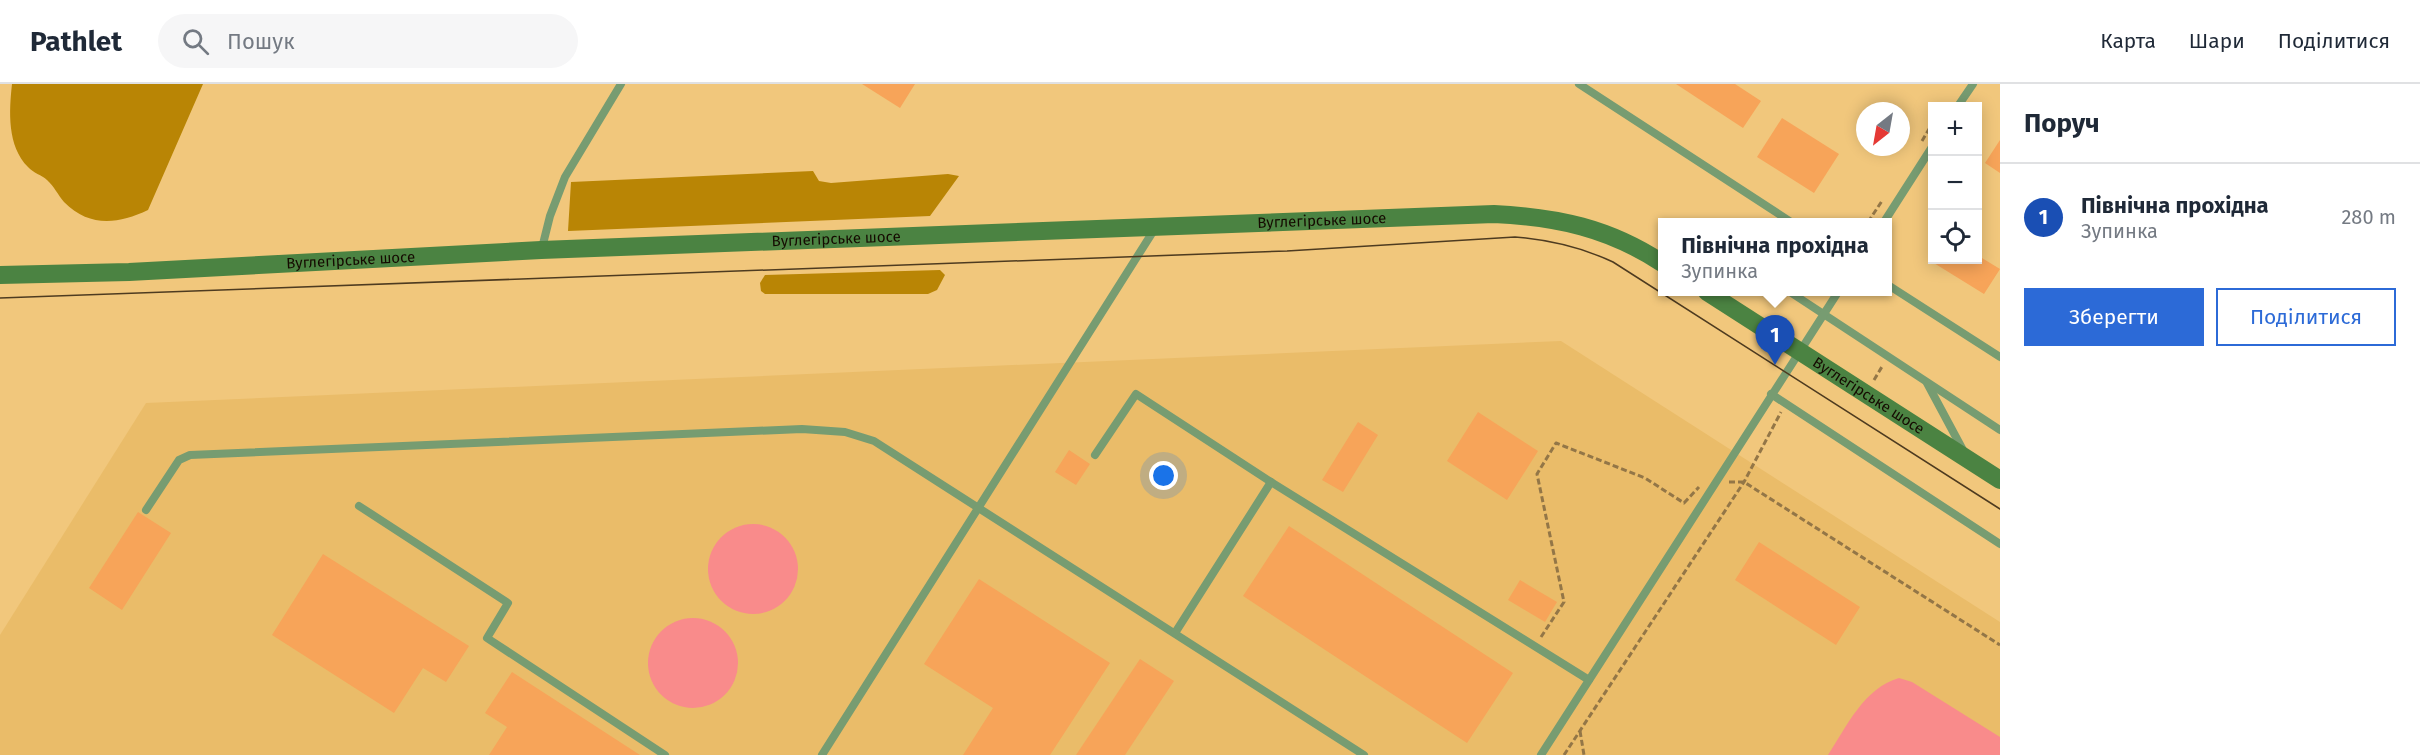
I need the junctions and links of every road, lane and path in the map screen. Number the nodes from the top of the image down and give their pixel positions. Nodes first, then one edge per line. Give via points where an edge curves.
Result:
1 (621, 84) edge
2 (1579, 84) edge
3 (1973, 84) edge
4 (1961, 102) edge
5 (1928, 153) edge
6 (1785, 218) edge
7 (1887, 218) edge
8 (1157, 226) junction
9 (541, 250) junction
10 (1658, 261) edge
11 (0, 275) edge
12 (1892, 288) edge
13 (1715, 296) edge
14 (1797, 296) edge
15 (1835, 296) edge
16 (1824, 314) junction
17 (1799, 352) junction
18 (1888, 356) junction
19 (2000, 357) edge
20 (1927, 381) junction
21 (1771, 394) junction
22 (1865, 394) junction
23 (1786, 404) junction
24 (2000, 430) edge
25 (1095, 455) dead end
26 (1969, 461) junction
27 (2000, 480) edge
28 (1270, 482) junction
29 (1744, 482) junction
30 (1714, 483) junction
31 (358, 506) dead end
32 (978, 507) junction
33 (146, 510) dead end
34 (2000, 544) edge
35 (1175, 633) junction
36 (2000, 645) edge
37 (1536, 646) junction
38 (1589, 680) junction
39 (1580, 730) junction
40 (665, 755) edge
41 (822, 755) edge
42 (1364, 755) edge
43 (1541, 755) edge
44 (1564, 755) edge
45 (1584, 755) edge

1 - 9 lane via 565,177
2 - 6 lane
3 - 4 lane
5 - 7 lane
8 - 9 street, Вуглегірське шосе
8 - 10 street, Вуглегірське шосе via 1523,215 1601,230
8 - 32 lane
9 - 11 street, Вуглегірське шосе
12 - 19 lane
13 - 17 street, Вуглегірське шосе
14 - 16 lane
15 - 16 lane
16 - 17 lane
16 - 18 lane
17 - 21 lane
17 - 22 street, Вуглегірське шосе
18 - 20 lane
18 - 22 path
20 - 24 lane
20 - 26 lane
21 - 23 lane
21 - 30 lane
22 - 26 street, Вуглегірське шосе
23 - 29 path
23 - 34 lane
25 - 28 lane via 1136,394
26 - 27 street, Вуглегірське шосе
28 - 35 lane
28 - 37 lane
29 - 30 path
29 - 36 path
29 - 39 path
30 - 37 path via 1697,488 1684,503 1645,478 1556,443 1537,474 1564,602
30 - 38 lane
31 - 40 lane via 508,603 487,638
32 - 33 lane via 874,441 845,432 802,429 190,455 179,460
32 - 35 lane
32 - 41 lane
35 - 42 lane
37 - 38 lane
38 - 43 lane
39 - 44 path
39 - 45 path

